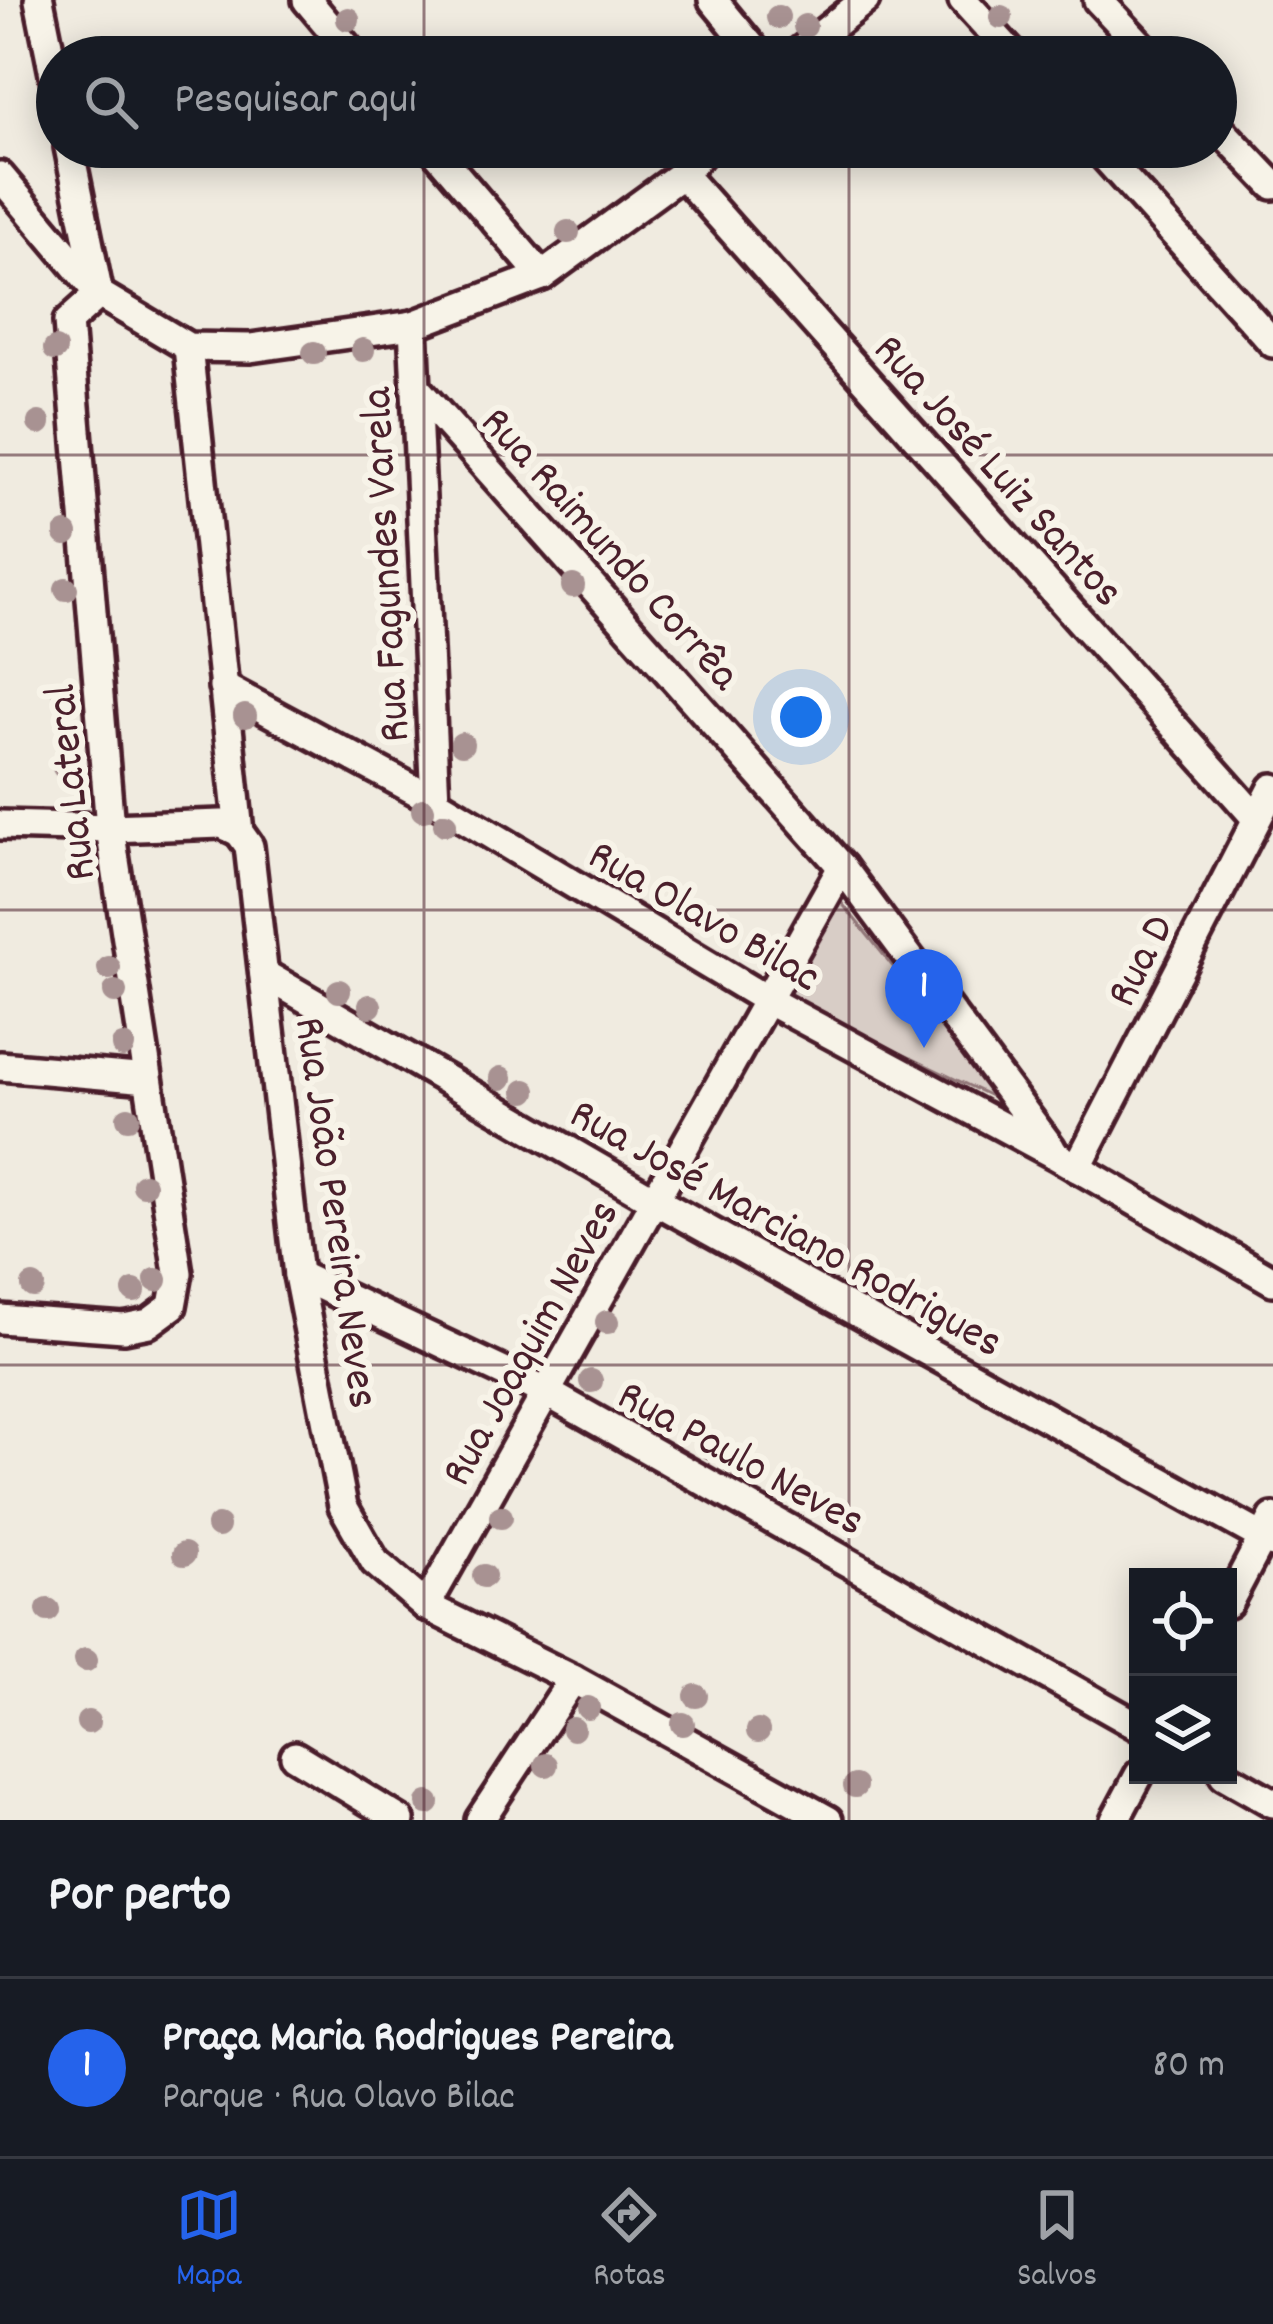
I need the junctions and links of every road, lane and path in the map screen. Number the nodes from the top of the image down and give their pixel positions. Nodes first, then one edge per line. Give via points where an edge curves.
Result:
1 (39, 0) edge
2 (307, 0) edge
3 (712, 0) edge
4 (865, 0) edge
5 (964, 0) edge
6 (1098, 0) edge
7 (46, 36) edge
8 (337, 36) edge
9 (742, 36) edge
10 (820, 36) edge
11 (996, 36) edge
12 (1132, 36) edge
13 (1237, 147) edge
14 (73, 168) edge
15 (450, 168) edge
16 (688, 168) edge
17 (1116, 168) edge
18 (682, 174) junction
19 (0, 176) edge
20 (1273, 185) edge
21 (542, 276) junction
22 (99, 294) junction
23 (1267, 324) edge
24 (413, 325) junction
25 (188, 347) junction
26 (416, 388) junction
27 (223, 687) junction
28 (1273, 788) edge
29 (434, 801) junction
30 (1256, 818) junction
31 (0, 824) edge
32 (110, 828) junction
33 (239, 832) junction
34 (842, 867) junction
35 (264, 974) junction
36 (767, 1000) junction
37 (0, 1066) edge
38 (148, 1078) junction
39 (1067, 1162) junction
40 (654, 1200) junction
41 (298, 1275) junction
42 (1273, 1281) edge
43 (0, 1319) edge
44 (546, 1392) junction
45 (1269, 1533) edge
46 (1237, 1588) edge
47 (426, 1606) junction
48 (573, 1679) junction
49 (1129, 1721) edge
50 (295, 1756) dead end
51 (1237, 1782) edge
52 (1134, 1784) edge
53 (1273, 1803) edge
54 (400, 1820) edge
55 (480, 1820) edge
56 (828, 1820) edge
57 (1115, 1820) edge

1 - 7 street
2 - 8 street
3 - 9 street
4 - 10 street
5 - 11 street
6 - 12 street
13 - 20 street
14 - 22 street
15 - 21 street
16 - 18 street
17 - 23 street
18 - 21 street
18 - 30 street, Rua José Luiz Santos
19 - 22 street
21 - 24 street
22 - 25 street
22 - 32 street, Rua Lateral via 68,322
24 - 25 street via 250,347
24 - 26 street, Rua Fagundes Varela
25 - 27 street, Rua João Pereira Neves
26 - 29 street, Rua Fagundes Varela
26 - 34 street, Rua Raimundo Corrêa
27 - 29 street, Rua Olavo Bilac
27 - 33 street, Rua João Pereira Neves
28 - 30 street, Rua D
29 - 36 street, Rua Olavo Bilac
30 - 39 street, Rua D
31 - 32 street
32 - 33 street via 222,824
32 - 38 street, Rua Lateral
33 - 35 street, Rua João Pereira Neves via 248,846
34 - 36 street, Rua Joaquim Neves
34 - 39 street, Rua Raimundo Corrêa
35 - 40 street, Rua José Marciano Rodrigues
35 - 41 street, Rua João Pereira Neves
36 - 39 street, Rua Olavo Bilac
36 - 40 street, Rua Joaquim Neves
37 - 38 street
38 - 43 street, Rua Lateral via 178,1273 172,1306 124,1328
39 - 42 street, Rua Olavo Bilac
40 - 44 street, Rua Joaquim Neves
40 - 45 street, Rua José Marciano Rodrigues
41 - 44 street, Rua Paulo Neves
41 - 47 street, Rua João Pereira Neves via 343,1506 375,1562
44 - 47 street, Rua Joaquim Neves
44 - 49 street, Rua Paulo Neves
45 - 46 street
47 - 48 street, Rua João Pereira Neves
48 - 55 street
48 - 56 street, Rua João Pereira Neves
50 - 54 street
51 - 53 street
52 - 57 street

